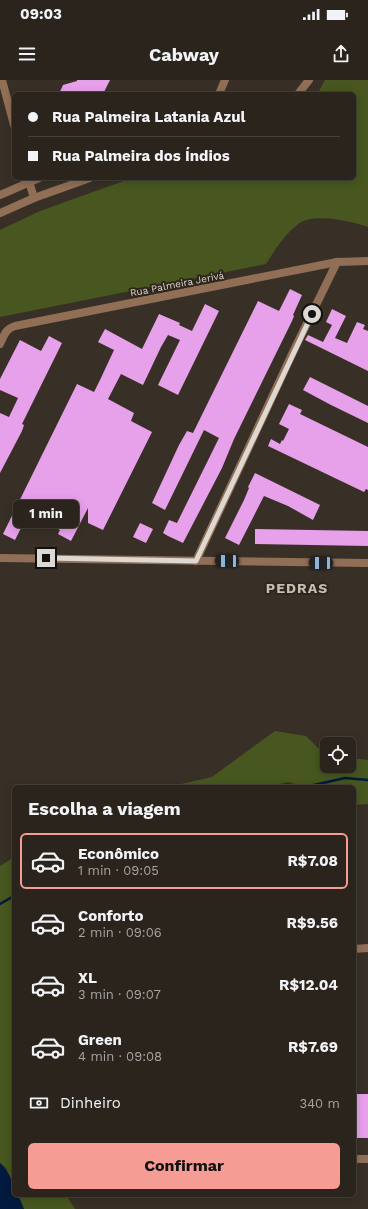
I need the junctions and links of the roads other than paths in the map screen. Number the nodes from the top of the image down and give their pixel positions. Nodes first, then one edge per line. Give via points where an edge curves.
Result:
1 (2, 80) edge
2 (225, 80) edge
3 (309, 80) edge
4 (220, 92) edge
5 (300, 92) edge
6 (12, 118) edge
7 (29, 180) edge
8 (84, 180) edge
9 (0, 195) edge
10 (34, 198) junction
11 (0, 213) edge
12 (368, 261) edge
13 (337, 262) junction
14 (0, 344) edge
15 (0, 558) edge
16 (196, 561) junction
17 (368, 564) edge
18 (368, 948) edge
19 (356, 949) edge
20 (356, 1159) edge
21 (368, 1159) edge

1 - 6 street
2 - 4 street
3 - 5 street
7 - 9 street
7 - 10 street
8 - 10 street
10 - 11 street
12 - 13 street, Rua Palmeira Jerivá
13 - 14 street, Rua Palmeira Jerivá via 15,326 9,328
13 - 16 street
15 - 16 street
16 - 17 street
18 - 19 street
20 - 21 street

